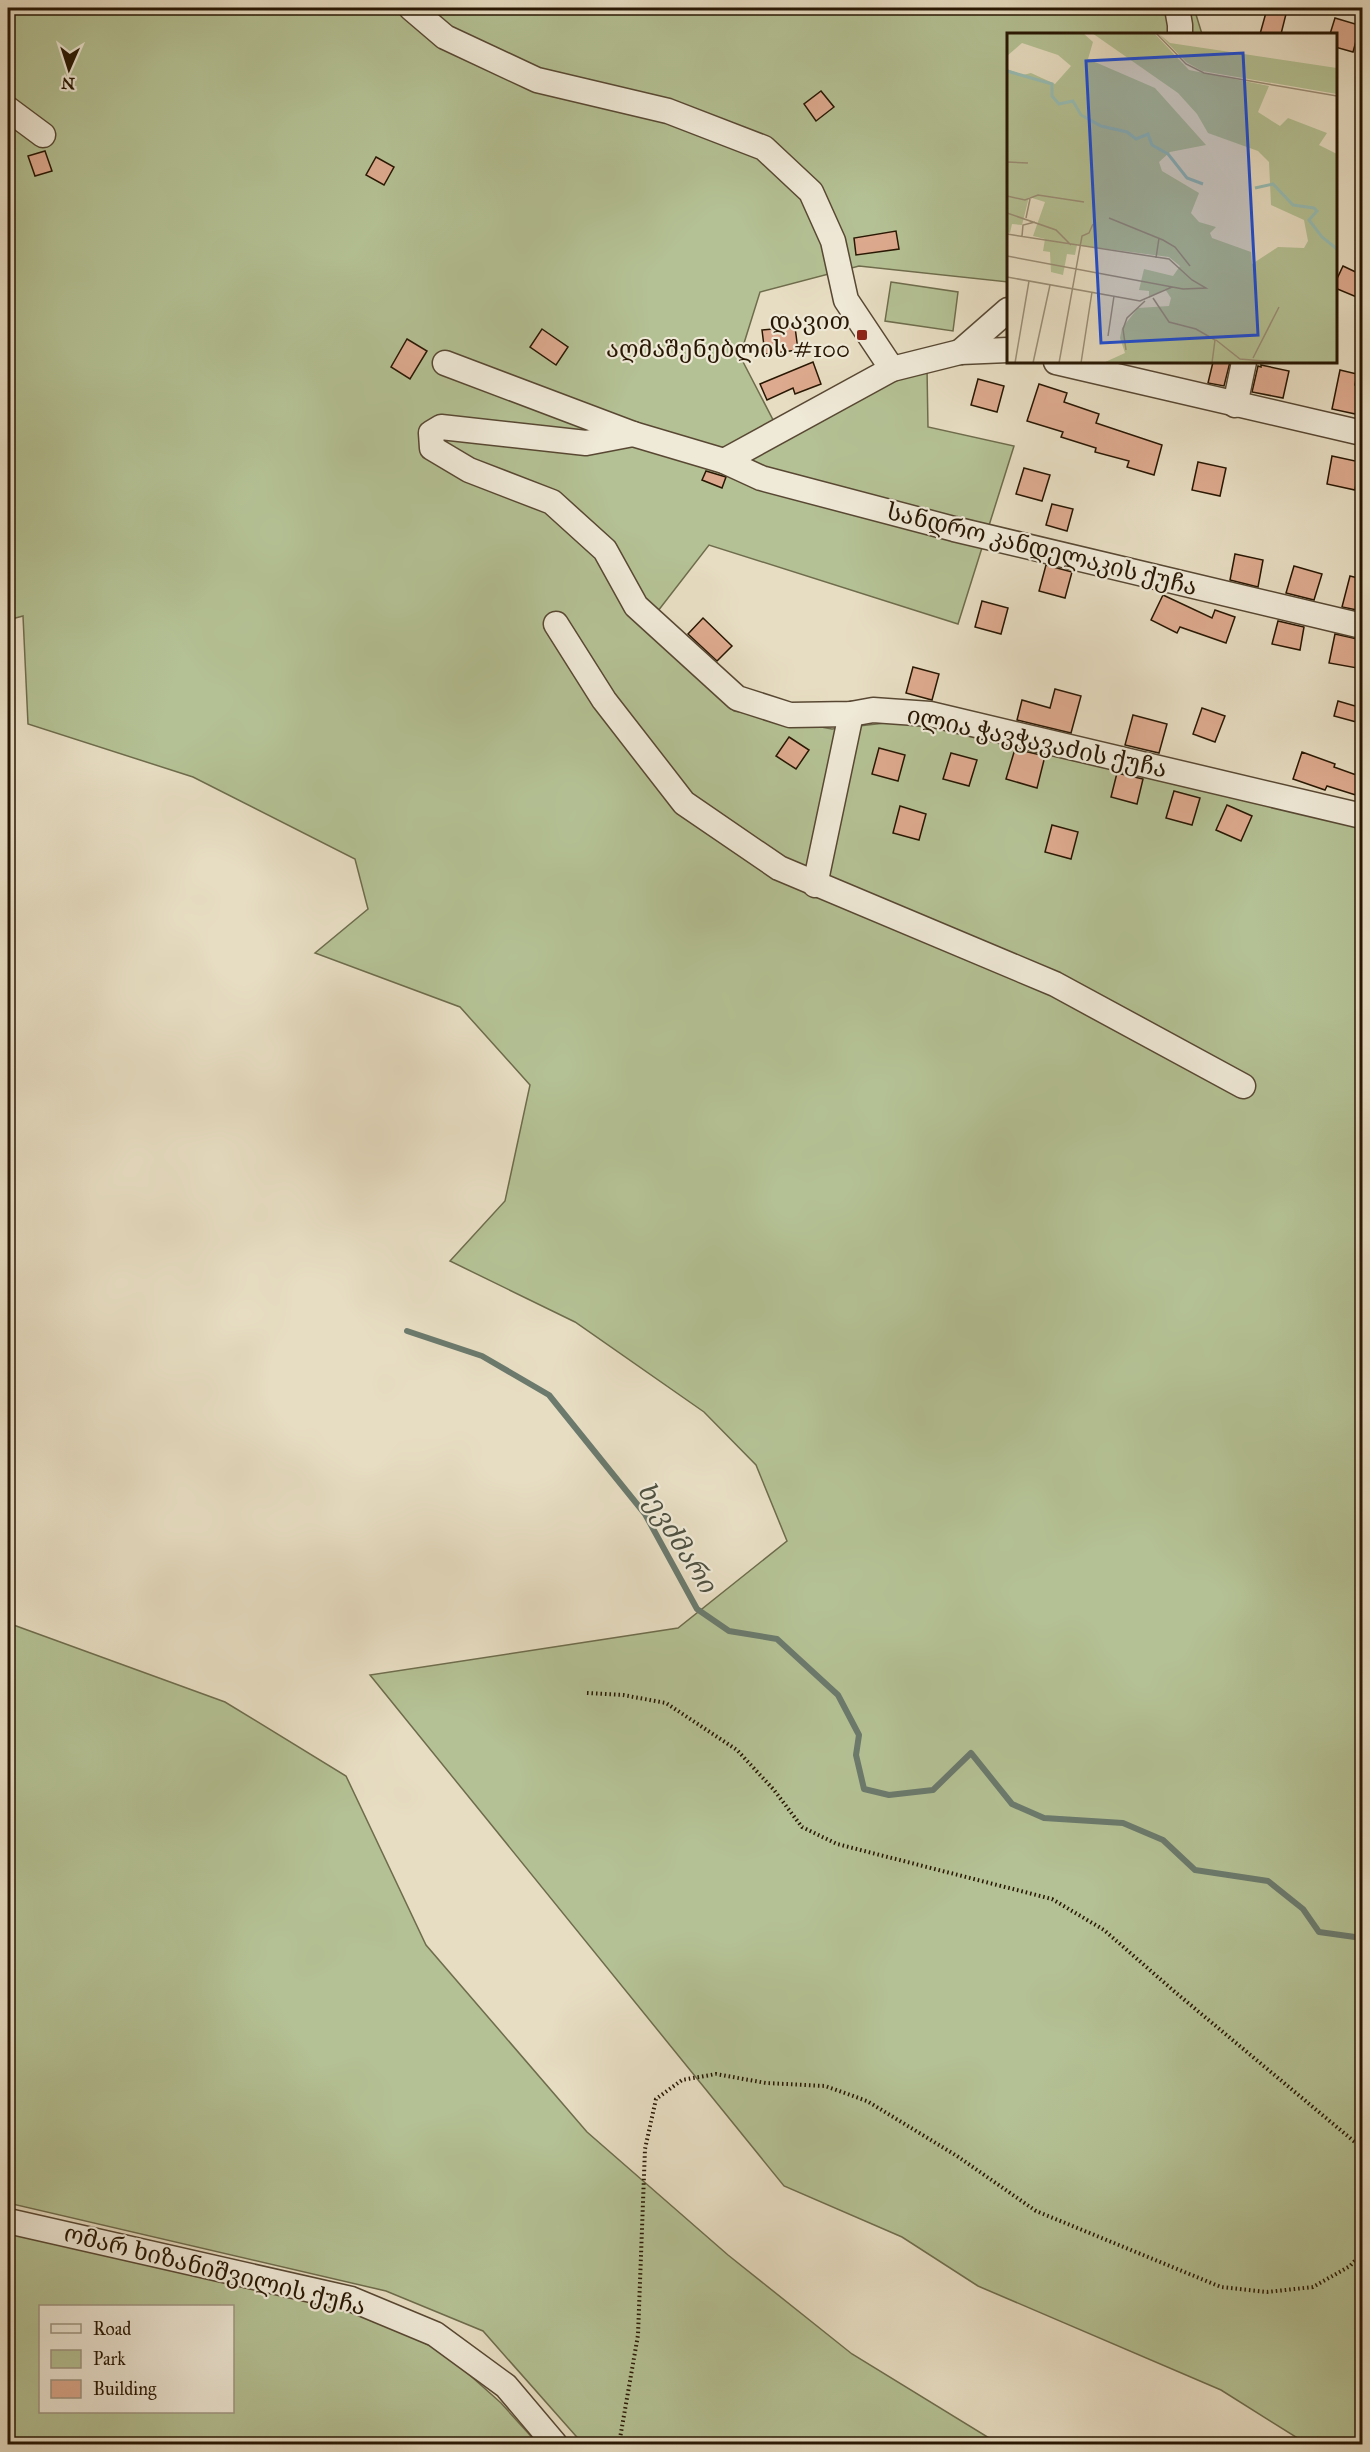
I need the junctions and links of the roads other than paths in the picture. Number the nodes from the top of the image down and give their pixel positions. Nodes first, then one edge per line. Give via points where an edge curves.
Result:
1 (411, 8) edge
2 (1177, 8) edge
3 (1180, 33) edge
4 (8, 109) edge
5 (43, 135) dead end
6 (1007, 311) edge
7 (1007, 350) edge
8 (960, 352) junction
9 (445, 363) dead end
10 (1060, 363) edge
11 (1244, 363) edge
12 (892, 369) junction
13 (1235, 405) junction
14 (1362, 433) edge
15 (633, 434) junction
16 (724, 461) junction
17 (556, 624) dead end
18 (1362, 626) edge
19 (851, 714) junction
20 (1362, 816) edge
21 (815, 885) junction
22 (1243, 1086) dead end
23 (8, 2221) edge
24 (555, 2445) edge

1 - 12 street via 445,37 537,80 668,111 764,148 811,192 833,241 846,300
2 - 3 street
4 - 5 street
6 - 8 street
7 - 8 street
8 - 12 street
9 - 15 street, სანდრო კანდელაკის ქუჩა
10 - 13 street
11 - 13 street
12 - 16 street
13 - 14 street
15 - 16 street, სანდრო კანდელაკის ქუჩა
15 - 19 street, ილია ჭავჭავაძის ქუჩა via 586,443 441,427 431,433 432,448 469,470 552,502 605,550 636,606 737,698 790,715
16 - 18 street, სანდრო კანდელაკის ქუჩა via 762,478 954,529
17 - 21 street via 604,700 684,803 779,868
19 - 20 street, ილია ჭავჭავაძის ქუჩა via 873,710 930,714
19 - 21 street
21 - 22 street via 1055,984
23 - 24 street, ომარ ხიზანიშვილის ქუჩა via 351,2299 435,2334 506,2386

